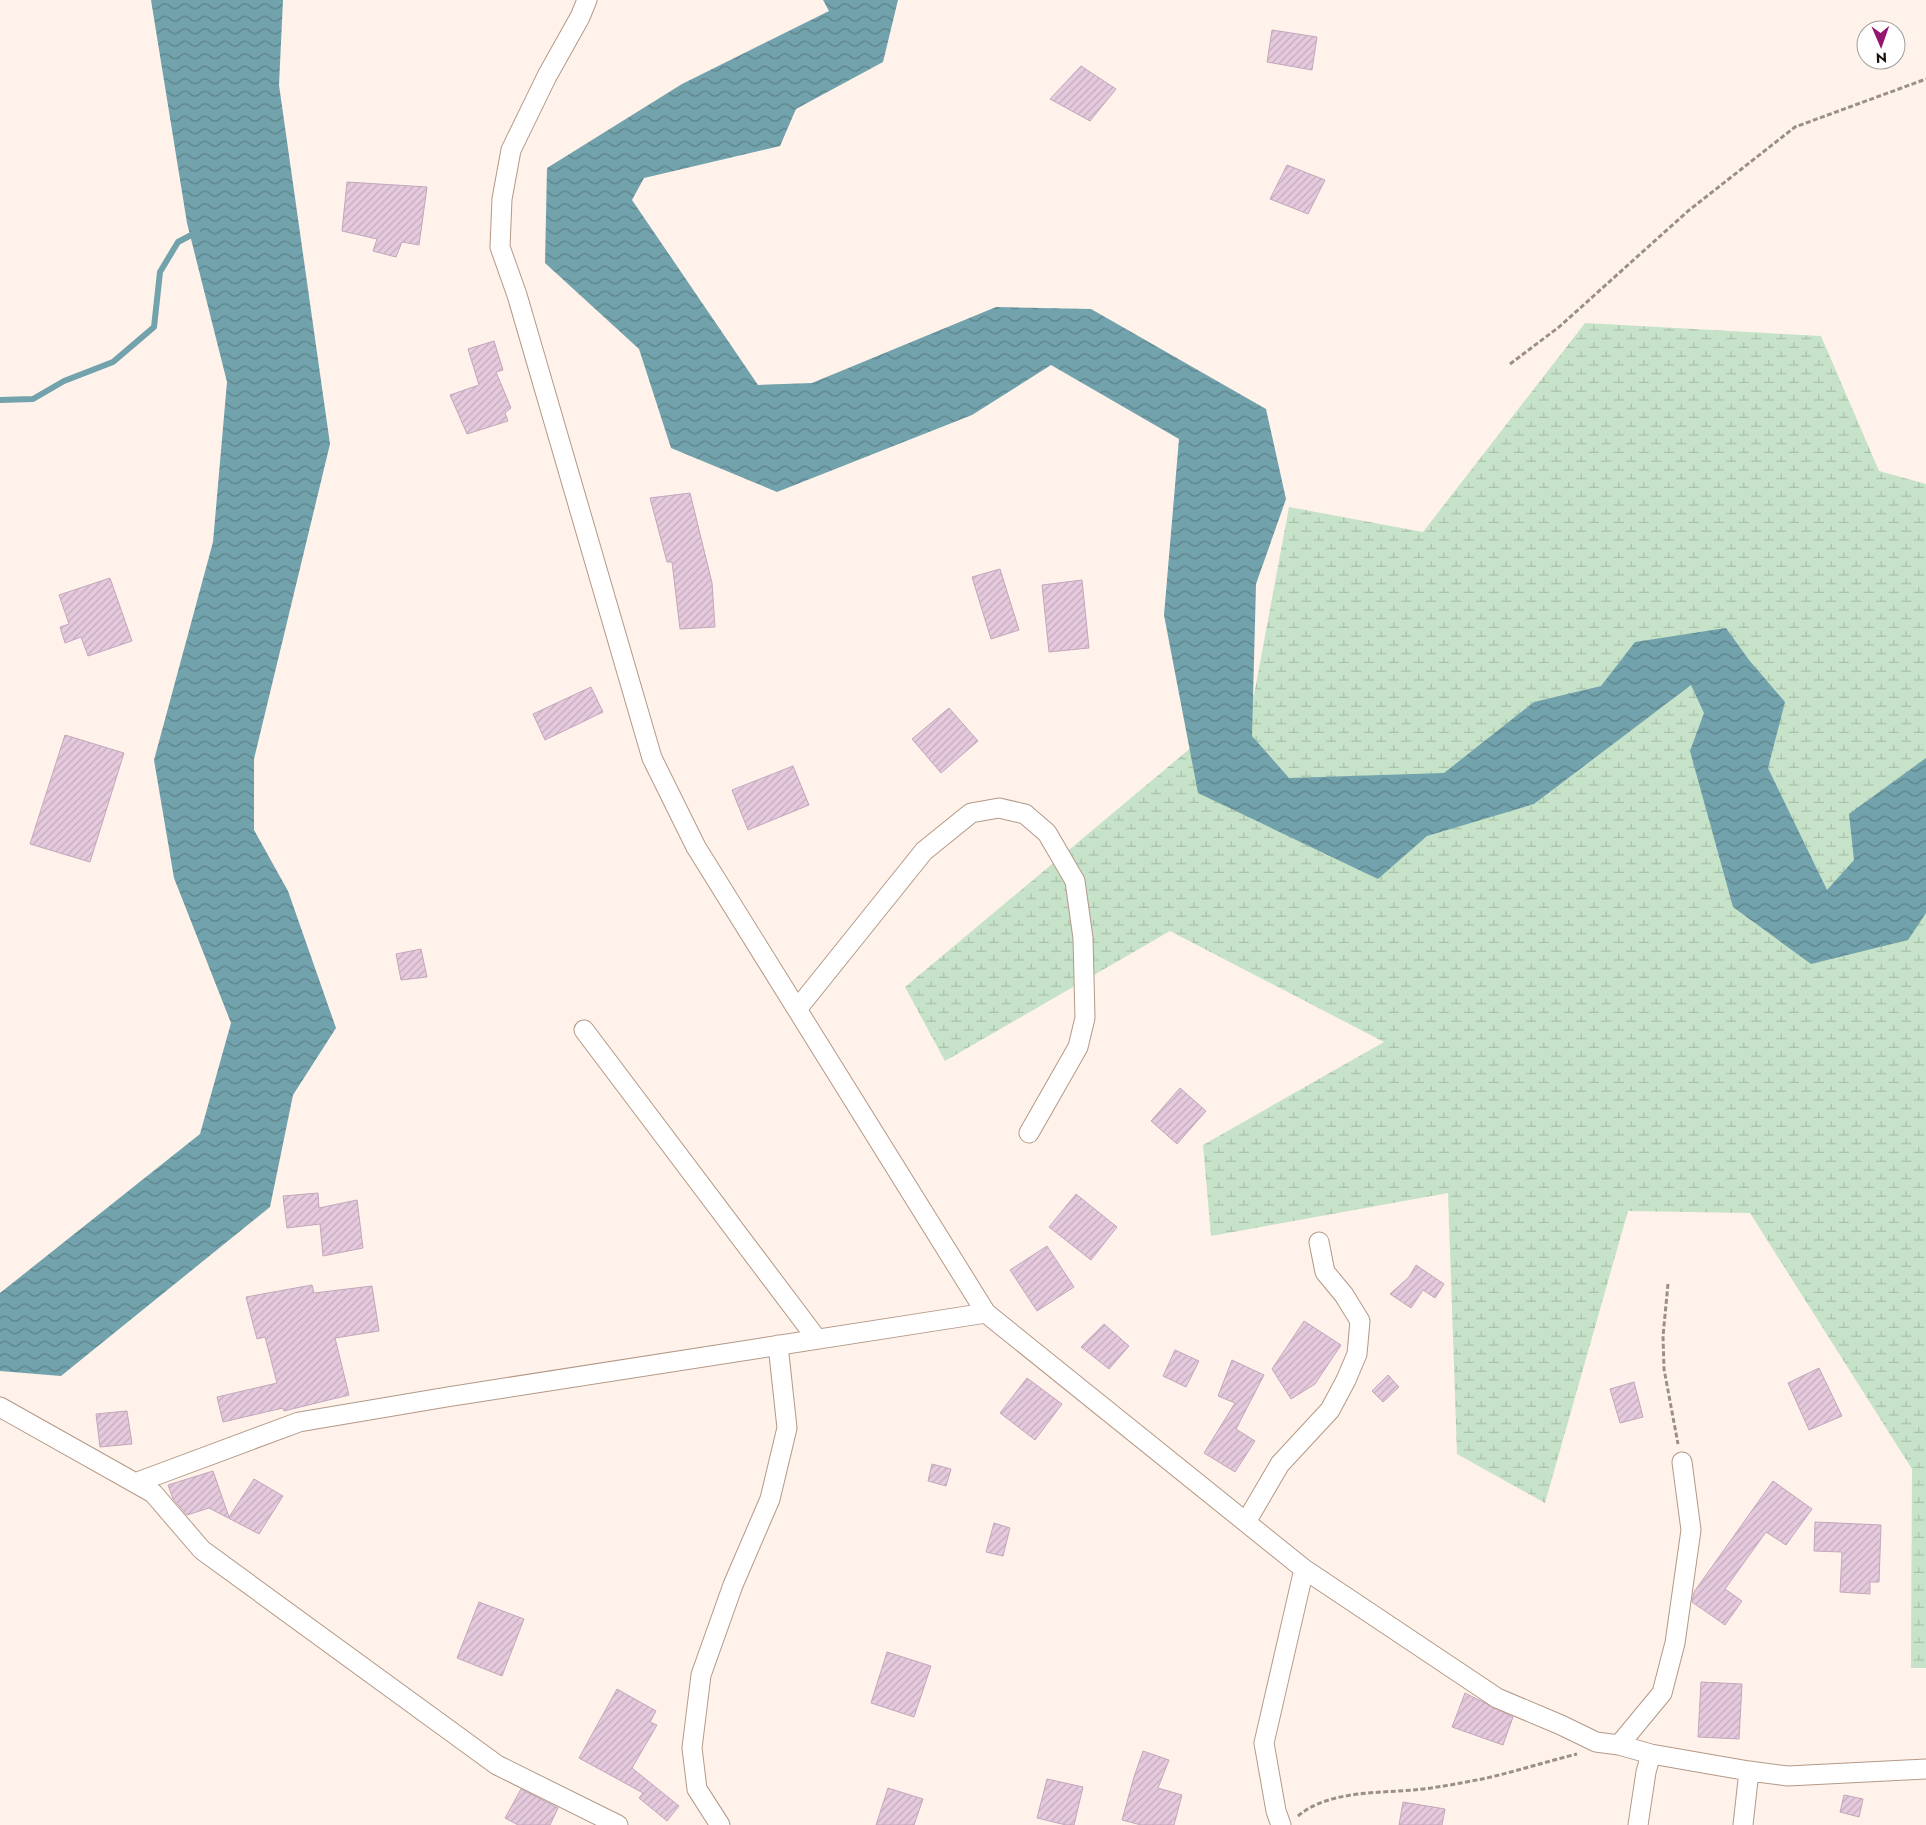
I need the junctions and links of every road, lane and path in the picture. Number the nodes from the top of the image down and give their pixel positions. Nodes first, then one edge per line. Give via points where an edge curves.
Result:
1 (588, 0) edge
2 (1926, 79) edge
3 (1510, 364) dead end
4 (798, 1008) junction
5 (584, 1030) dead end
6 (1029, 1133) dead end
7 (1319, 1242) dead end
8 (1668, 1284) dead end
9 (986, 1313) junction
10 (817, 1339) junction
11 (778, 1345) junction
12 (0, 1407) edge
13 (1682, 1462) joint
14 (135, 1483) junction
15 (1246, 1522) junction
16 (1304, 1569) junction
17 (1619, 1745) junction
18 (1581, 1754) dead end
19 (1651, 1754) junction
20 (1926, 1769) edge
21 (1749, 1771) junction
22 (1288, 1822) edge
23 (618, 1825) edge
24 (720, 1825) edge
25 (1638, 1825) edge
26 (1743, 1825) edge

1 - 4 street via 511,150 502,199 500,247 517,295 652,758 696,847
2 - 3 path via 1795,128 1688,211 1559,328
4 - 6 street via 924,851 971,813 999,808 1025,814 1047,833 1075,881 1083,938 1085,1018 1078,1047
4 - 9 street
5 - 10 street
7 - 15 street via 1325,1272 1360,1321 1357,1354 1330,1410 1280,1464
8 - 13 path via 1663,1336 1664,1369
9 - 10 street
9 - 15 street
10 - 11 street
11 - 14 street via 299,1422
11 - 24 street via 786,1428 770,1499 733,1585 702,1675 693,1739 697,1789
12 - 14 street
13 - 17 street via 1691,1530 1675,1643 1662,1694
14 - 23 street via 153,1493 202,1550 497,1765
15 - 16 street
16 - 17 street via 1497,1698 1596,1742
16 - 22 street via 1264,1743 1276,1811
17 - 19 street
18 - 22 path via 1482,1779 1332,1799 1308,1808
19 - 21 street
19 - 25 street
20 - 21 street via 1788,1776
21 - 26 street

